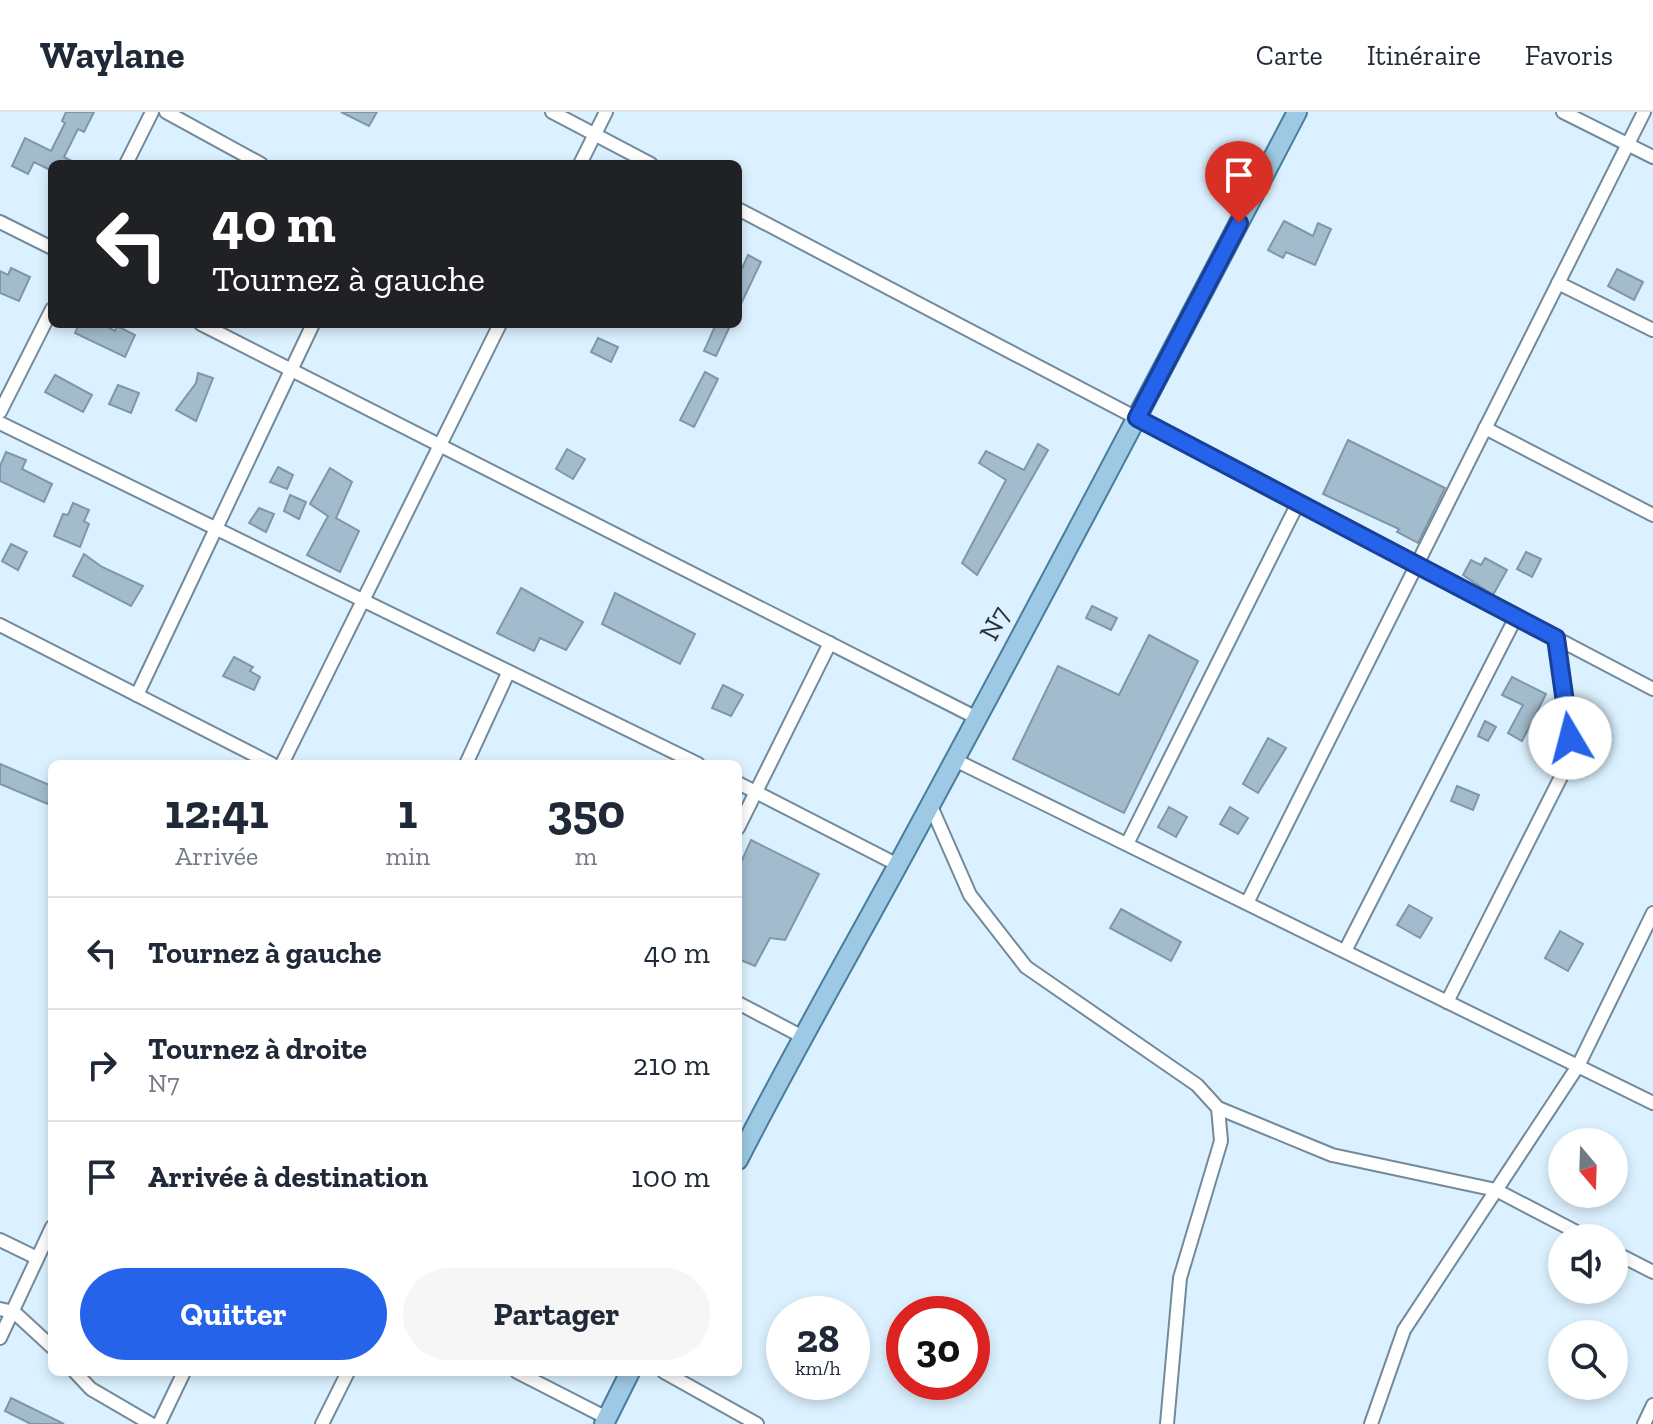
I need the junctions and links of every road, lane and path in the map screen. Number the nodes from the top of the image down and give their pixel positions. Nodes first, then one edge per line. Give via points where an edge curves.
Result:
1 (152, 112) edge
2 (166, 112) edge
3 (552, 112) edge
4 (606, 112) edge
5 (1297, 112) edge
6 (1563, 112) edge
7 (1644, 112) edge
8 (595, 135) junction
9 (1627, 144) junction
10 (1653, 157) edge
11 (128, 160) edge
12 (254, 160) edge
13 (582, 160) edge
14 (643, 160) edge
15 (742, 211) edge
16 (0, 222) edge
17 (48, 246) edge
18 (1558, 283) junction
19 (48, 317) edge
20 (209, 328) edge
21 (311, 328) edge
22 (498, 328) edge
23 (1653, 330) edge
24 (291, 370) junction
25 (0, 412) edge
26 (1137, 418) junction
27 (0, 423) edge
28 (1485, 428) junction
29 (440, 445) junction
30 (1298, 503) junction
31 (1653, 515) edge
32 (216, 528) junction
33 (1417, 565) junction
34 (363, 600) junction
35 (1516, 617) junction
36 (0, 625) edge
37 (1556, 638) junction
38 (830, 643) junction
39 (508, 673) junction
40 (1653, 689) edge
41 (137, 695) junction
42 (975, 717) junction
43 (953, 759) junction
44 (264, 760) edge
45 (284, 760) edge
46 (468, 760) edge
47 (690, 760) edge
48 (742, 785) edge
49 (756, 792) junction
50 (930, 804) junction
51 (742, 820) edge
52 (1127, 844) junction
53 (898, 865) junction
54 (1247, 903) junction
55 (1653, 913) edge
56 (1345, 951) junction
57 (1447, 1002) junction
58 (742, 1005) edge
59 (801, 1036) junction
60 (1578, 1066) junction
61 (1653, 1103) edge
62 (1218, 1108) junction
63 (742, 1152) edge
64 (1496, 1190) junction
65 (1561, 1224) edge
66 (48, 1235) edge
67 (0, 1240) edge
68 (37, 1258) junction
69 (1628, 1259) edge
70 (1653, 1272) edge
71 (0, 1309) edge
72 (14, 1312) junction
73 (0, 1338) edge
74 (48, 1343) edge
75 (79, 1376) edge
76 (182, 1376) edge
77 (346, 1376) edge
78 (524, 1376) edge
79 (628, 1376) edge
80 (671, 1376) edge
81 (1653, 1405) edge
82 (605, 1421) edge
83 (151, 1424) edge
84 (159, 1424) edge
85 (322, 1424) edge
86 (757, 1424) edge
87 (1167, 1424) edge
88 (1371, 1424) edge
89 (1644, 1424) edge

1 - 11 street
2 - 12 street
3 - 8 street
4 - 8 street
5 - 26 main road, N7
6 - 9 street
7 - 9 street
8 - 13 street
8 - 14 street
9 - 10 street
9 - 18 street
15 - 26 street
16 - 17 street
18 - 23 street
18 - 28 street
19 - 25 street
20 - 24 street
21 - 24 street
22 - 29 street
24 - 29 street
24 - 32 street
26 - 30 street
26 - 42 main road, N7
27 - 32 street
28 - 31 street
28 - 33 street
29 - 34 street
29 - 38 street
30 - 33 street
30 - 52 street
32 - 34 street
32 - 41 street
33 - 35 street
33 - 54 street
34 - 39 street
34 - 45 street
35 - 37 street
35 - 56 street
36 - 41 street
37 - 40 street
37 - 57 street via 1570,738 1567,765
38 - 42 street
38 - 49 street
39 - 46 street
39 - 47 street
41 - 44 street
42 - 43 main road, N7
43 - 50 main road, N7
43 - 52 street
48 - 49 street
49 - 51 street
49 - 53 street
50 - 53 main road, N7
50 - 62 street via 970,895 1026,967 1197,1085
52 - 54 street
53 - 59 main road, N7
54 - 56 street
55 - 60 street
56 - 57 street
57 - 60 street
58 - 59 street
59 - 63 main road, N7
60 - 61 street
60 - 64 street
62 - 64 street via 1332,1155
62 - 87 street via 1221,1141 1180,1278
64 - 65 street
64 - 88 street via 1404,1330
66 - 68 street
67 - 68 street
68 - 72 street
69 - 70 street
71 - 72 street
72 - 73 street
72 - 74 street
75 - 83 street via 91,1389
76 - 84 street
77 - 85 street
78 - 82 street
79 - 82 main road
80 - 86 street
81 - 89 street

